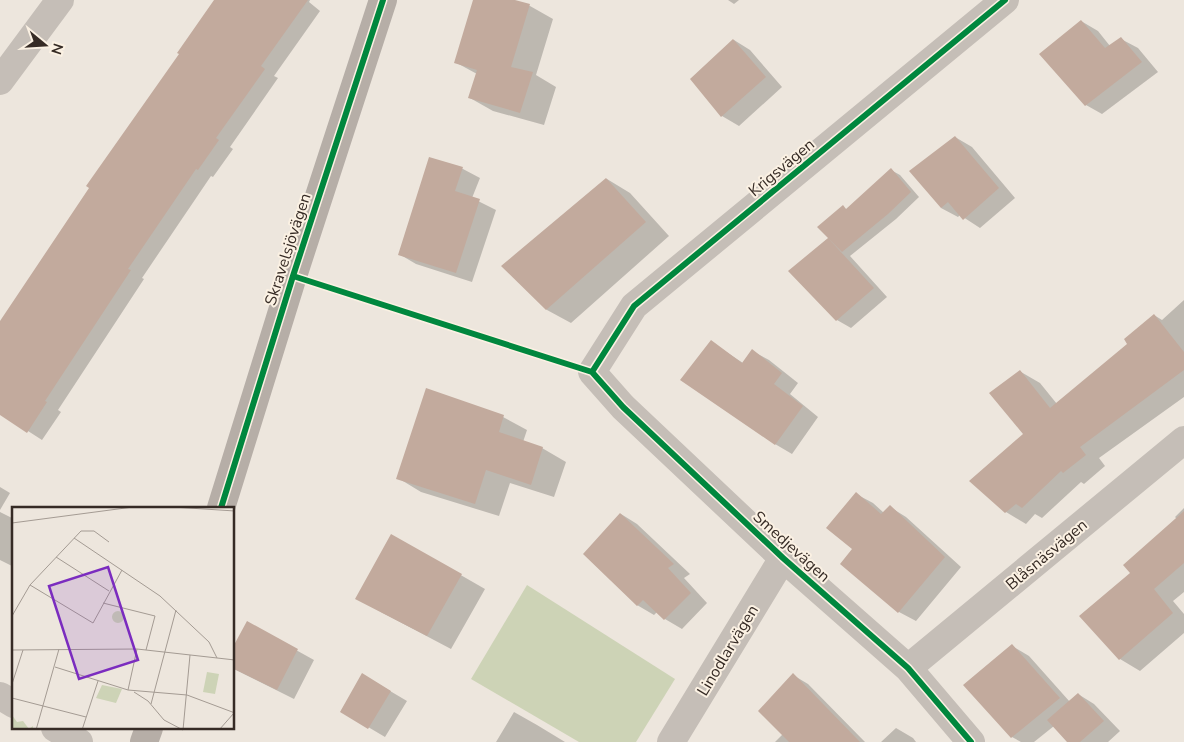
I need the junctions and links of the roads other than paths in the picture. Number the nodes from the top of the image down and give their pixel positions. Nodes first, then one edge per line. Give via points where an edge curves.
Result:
1 (60, 0) edge
2 (383, 0) edge
3 (1005, 0) edge
4 (0, 81) edge
5 (592, 372) joint
6 (1184, 440) edge
7 (221, 507) edge
8 (784, 558) junction
9 (908, 668) junction
10 (0, 696) edge
11 (12, 703) edge
12 (58, 730) edge
13 (148, 730) edge
14 (79, 742) edge
15 (144, 742) edge
16 (671, 742) edge
17 (972, 742) edge

1 - 4 street
2 - 7 street, Skravelsjövägen
3 - 5 street, Krigsvägen via 634,306
5 - 8 street, Smedjevägen via 623,407
6 - 9 street, Blåsnäsvägen
8 - 9 street, Smedjevägen
8 - 16 street, Linodlarvägen
9 - 17 street, Smedjevägen
10 - 11 street
12 - 14 street
13 - 15 street

